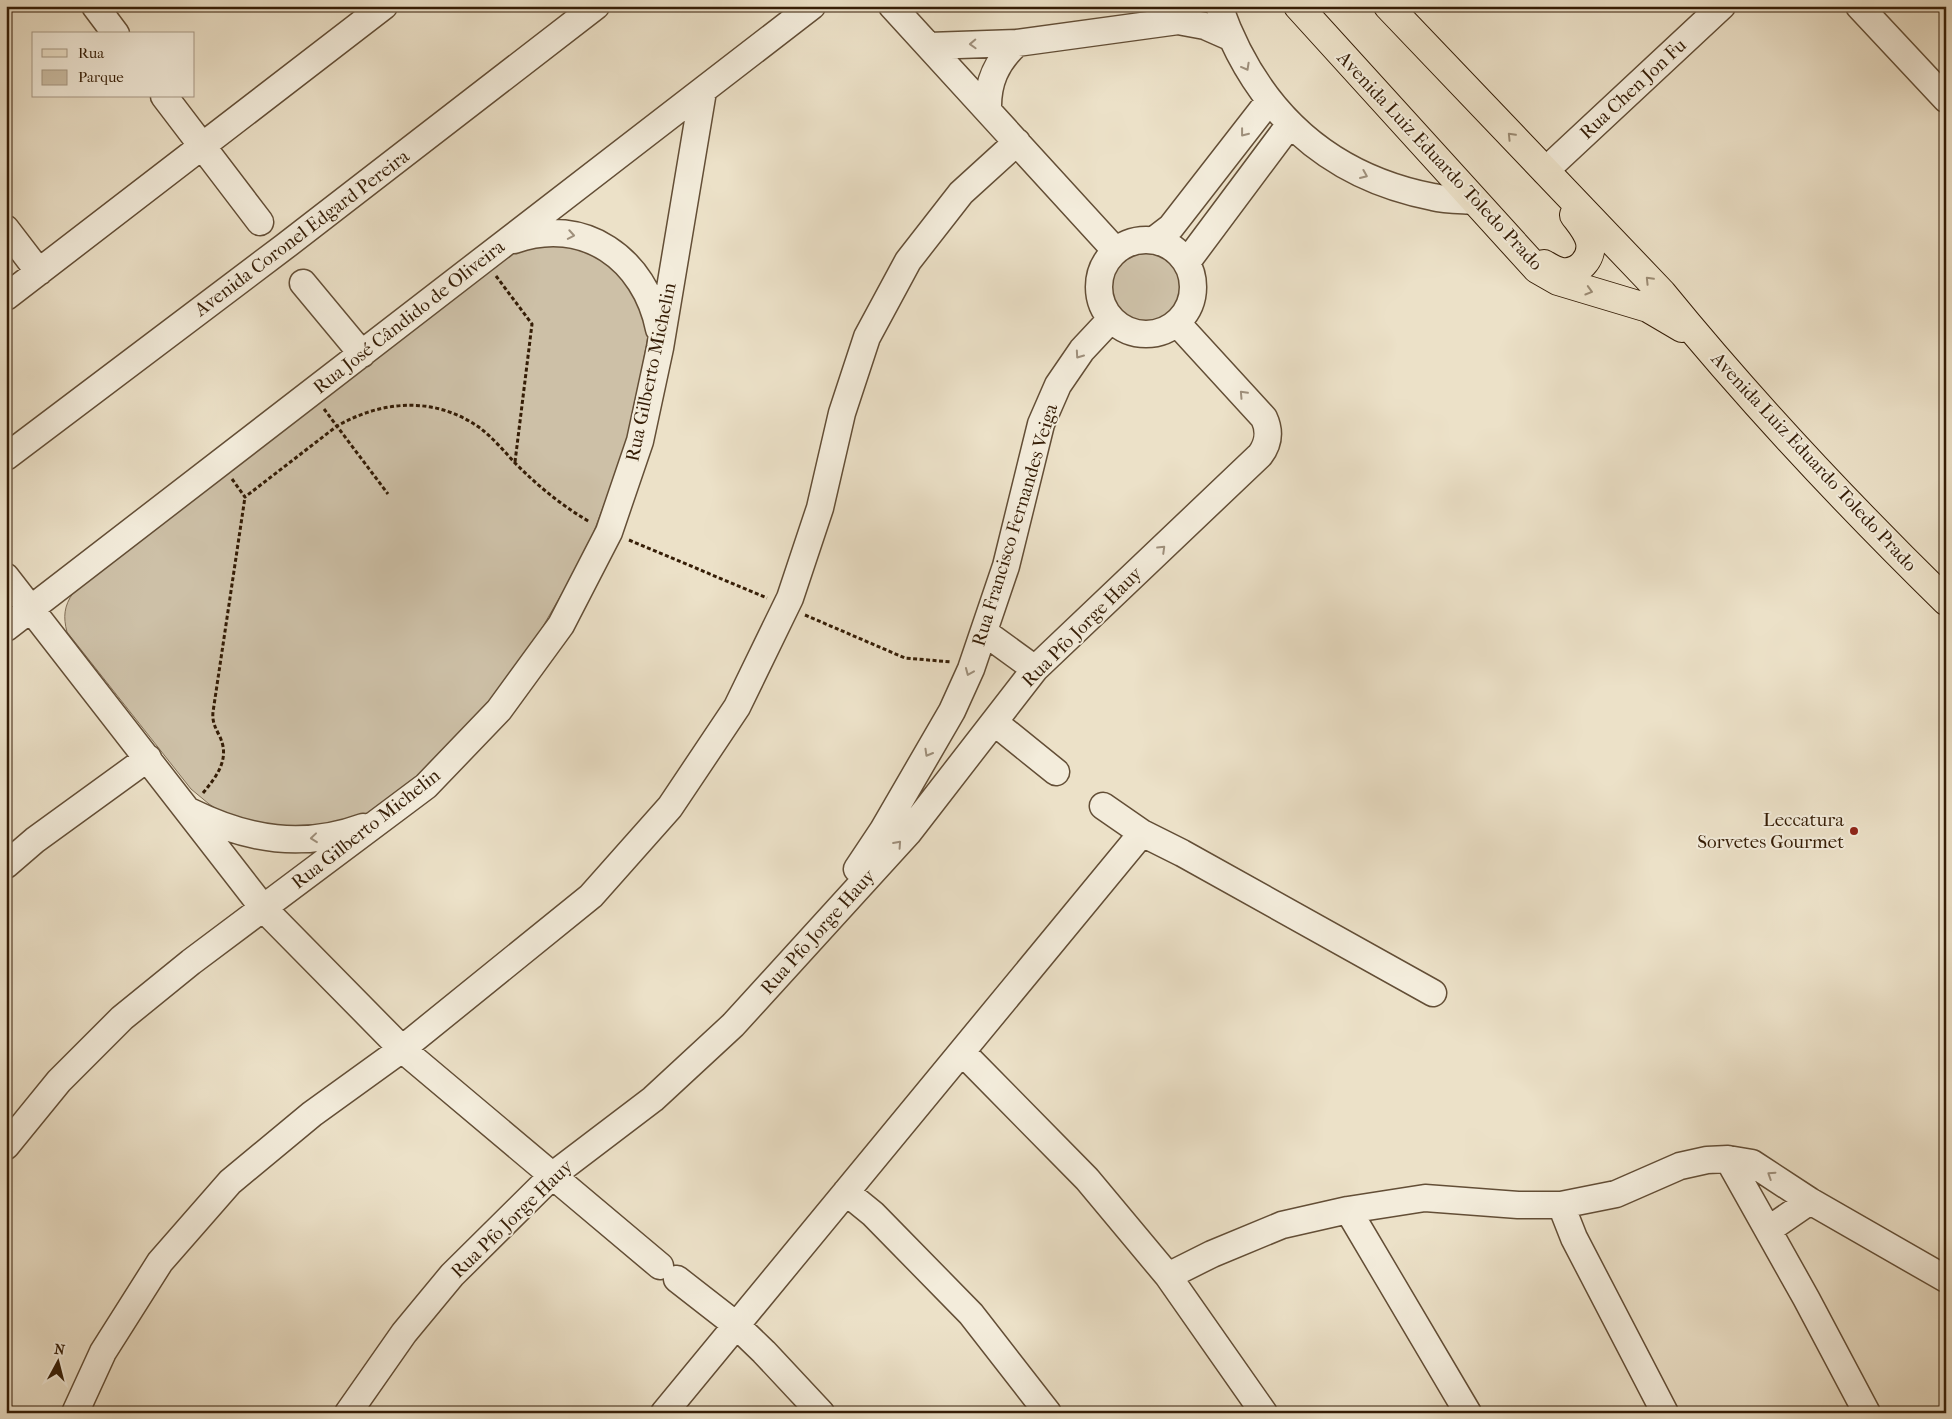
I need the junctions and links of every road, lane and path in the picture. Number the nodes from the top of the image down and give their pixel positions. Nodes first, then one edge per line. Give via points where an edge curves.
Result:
1 (95, 6) edge
2 (384, 6) edge
3 (596, 6) edge
4 (812, 6) edge
5 (892, 6) edge
6 (1190, 6) edge
7 (1219, 6) edge
8 (1298, 6) edge
9 (1388, 6) edge
10 (1859, 6) edge
11 (1711, 10) edge
12 (1164, 21) junction
13 (114, 32) edge
14 (1230, 38) junction
15 (1017, 43) junction
16 (928, 46) junction
17 (703, 91) junction
18 (166, 98) edge
19 (1946, 99) edge
20 (1269, 101) junction
21 (988, 111) junction
22 (1290, 124) junction
23 (1017, 142) junction
24 (203, 146) junction
25 (1218, 165) junction
26 (1545, 171) junction
27 (1243, 183) junction
28 (1474, 202) junction
29 (1186, 207) junction
30 (260, 222) dead end
31 (1211, 227) junction
32 (6, 229) edge
33 (1154, 240) junction
34 (506, 242) junction
35 (1116, 250) junction
36 (1518, 250) junction
37 (484, 260) junction
38 (1187, 262) junction
39 (39, 272) junction
40 (303, 283) dead end
41 (6, 297) edge
42 (1111, 319) junction
43 (1177, 323) junction
44 (1703, 344) junction
45 (660, 348) junction
46 (362, 354) junction
47 (316, 390) junction
48 (337, 426) junction
49 (6, 457) edge
50 (515, 462) junction
51 (229, 474) dead end
52 (388, 494) dead end
53 (245, 497) junction
54 (609, 532) junction
55 (6, 577) edge
56 (1946, 601) edge
57 (32, 608) junction
58 (6, 628) edge
59 (984, 632) junction
60 (1035, 669) junction
61 (952, 711) junction
62 (994, 722) junction
63 (148, 758) junction
64 (1056, 772) dead end
65 (1103, 806) dead end
66 (187, 810) junction
67 (378, 822) junction
68 (1142, 833) junction
69 (6, 865) edge
70 (264, 909) junction
71 (807, 945) junction
72 (1433, 994) dead end
73 (402, 1049) junction
74 (962, 1052) junction
75 (6, 1146) edge
76 (1728, 1159) junction
77 (553, 1175) junction
78 (846, 1192) junction
79 (1810, 1201) junction
80 (1561, 1205) junction
81 (1348, 1210) junction
82 (1768, 1230) junction
83 (1168, 1276) junction
84 (1946, 1279) edge
85 (736, 1325) junction
86 (75, 1413) edge
87 (348, 1413) edge
88 (664, 1413) edge
89 (821, 1413) edge
90 (1048, 1413) edge
91 (1264, 1413) edge
92 (1468, 1413) edge
93 (1665, 1413) edge
94 (1867, 1413) edge

1 - 13 street
2 - 24 street
3 - 49 street, Avenida Coronel Edgard Pereira
4 - 17 street, Rua José Cândido de Oliveira
5 - 16 street
6 - 12 street
7 - 14 street
8 - 28 main road, Avenida Luiz Eduardo Toledo Prado
26 -> 9 main road, Avenida Luiz Eduardo Toledo Prado
10 - 19 street
11 - 26 street, Rua Chen Jon Fu
12 - 14 street via 1192,22
12 - 15 street
14 -> 20 street
15 -> 16 street
15 - 21 street via 994,73
16 - 21 street
17 - 34 street, Rua José Cândido de Oliveira
17 - 45 street, Rua Gilberto Michelin
18 - 24 street
20 - 22 street
20 -> 25 street
21 - 23 street
22 - 27 street
22 -> 28 street via 1321,150 1356,172 1394,187
23 - 35 street
23 - 73 street via 961,193 908,261 867,337 842,414 820,508 790,598 737,708 670,807 591,896
24 - 30 street
24 - 39 street
25 - 27 street
25 - 29 street
26 - 36 main road via 1589,237 1589,255 1579,268 1562,272
44 -> 26 main road, Avenida Luiz Eduardo Toledo Prado via 1662,293
27 - 31 street
28 - 36 main road, Avenida Luiz Eduardo Toledo Prado
29 - 31 street
29 - 33 street via 1171,227
31 - 38 street
32 - 39 street
33 - 35 street via 1140,239
33 - 38 street via 1178,251
34 - 37 street, Rua José Cândido de Oliveira
34 -> 45 street via 542,233 561,233 579,236 613,252 627,264 649,294 659,329
35 - 42 street via 1106,259 1098,284 1099,296
36 -> 44 main road, Avenida Luiz Eduardo Toledo Prado via 1547,276 1648,308
37 - 46 street, Rua José Cândido de Oliveira
37 - 50 path via 532,324
38 - 43 street via 1194,287 1192,300
39 - 41 street
40 - 46 street
42 - 43 street via 1129,331 1151,334
42 -> 59 street, Rua Francisco Fernandes Veiga via 1082,350 1058,385 1041,424 1006,566
60 -> 43 street, Rua Pfo Jorge Hauy via 1260,455 1268,434 1261,413
44 - 56 main road, Avenida Luiz Eduardo Toledo Prado via 1857,514
45 - 54 street, Rua Gilberto Michelin via 640,441
46 - 47 street, Rua José Cândido de Oliveira
47 - 48 path via 323,407
47 - 57 street, Rua José Cândido de Oliveira
48 - 50 path via 390,405 428,406 447,411 481,429
48 - 52 path
48 - 53 path
50 - 54 path via 551,496
51 - 53 path
53 - 66 path via 213,712 213,721 222,741 223,763 217,776
54 - 67 street, Rua Gilberto Michelin via 560,625 499,710 426,786
55 - 57 street
57 - 58 street, Rua José Cândido de Oliveira
57 - 63 street
59 - 60 street
59 -> 61 street, Rua Francisco Fernandes Veiga
60 - 62 street, Rua Pfo Jorge Hauy
61 - 62 street via 948,736 956,743 972,742
61 -> 71 street, Rua Francisco Fernandes Veiga via 883,830
62 - 64 street
71 -> 62 street, Rua Pfo Jorge Hauy via 908,833
63 - 66 street
63 - 69 street via 42,834
65 - 68 street
67 -> 66 street via 347,833 314,839 281,839 248,835 217,825
66 - 70 street
67 - 70 street, Rua Gilberto Michelin
68 - 72 street
68 - 74 street
70 - 73 street
70 - 75 street, Rua Gilberto Michelin via 122,1018 59,1082
71 - 77 street, Rua Pfo Jorge Hauy via 733,1025 653,1099
73 - 77 street
73 - 86 street via 312,1114 230,1182 160,1262 103,1352
74 - 78 street
74 - 83 street via 1088,1179
79 -> 76 street via 1752,1163
76 - 80 street via 1680,1166 1616,1194
76 - 82 street
77 - 85 street
77 - 87 street, Rua Pfo Jorge Hauy via 452,1275 404,1333
78 - 85 street
78 - 90 street via 874,1214 971,1314
79 - 82 street
79 - 84 street
80 - 81 street via 1425,1198
80 - 93 street via 1574,1238
81 - 83 street via 1282,1226
81 - 92 street
82 - 94 street
83 - 91 street
85 - 88 street
85 - 89 street

